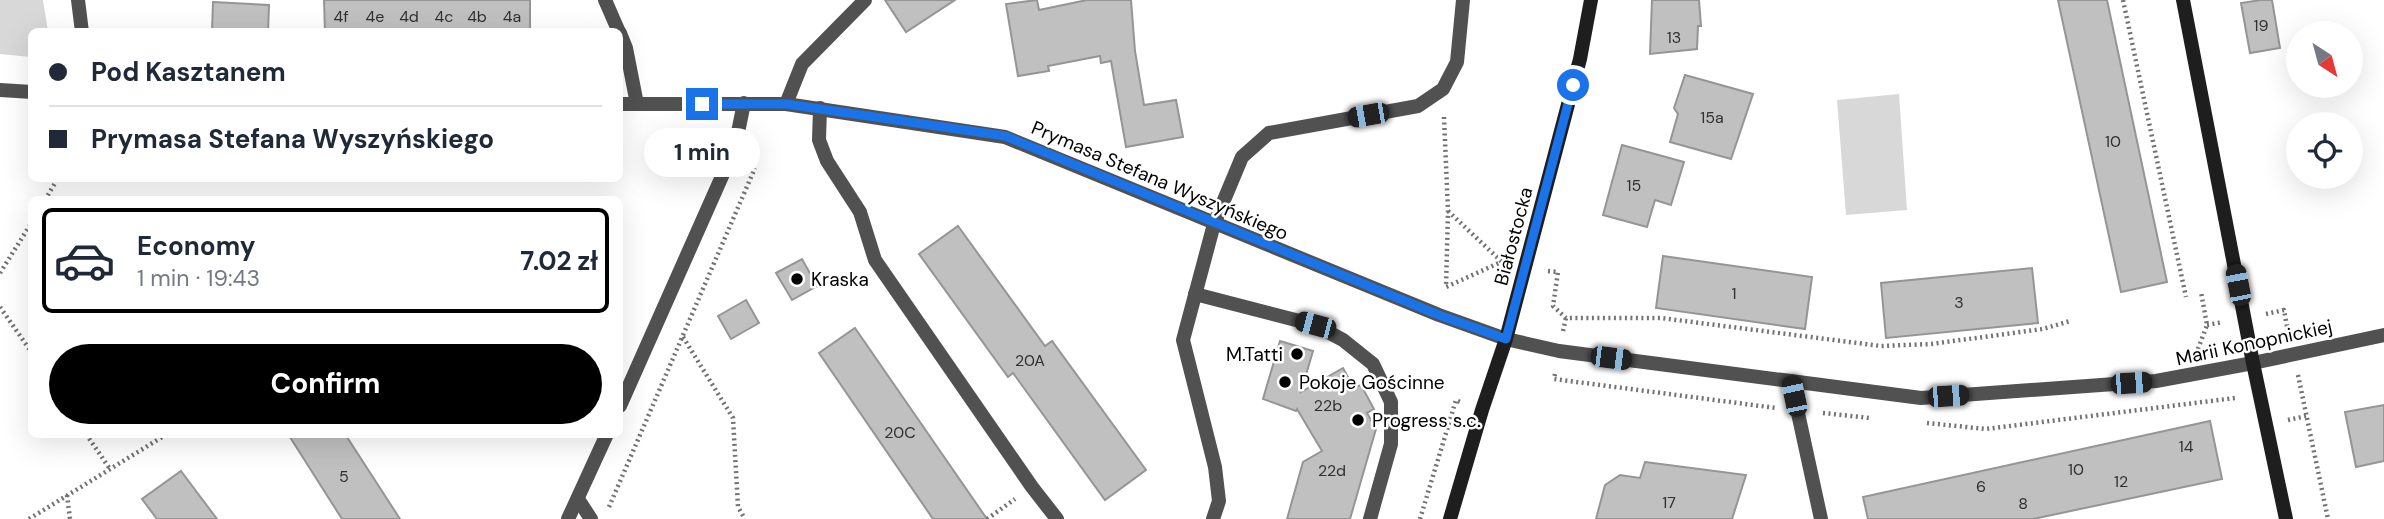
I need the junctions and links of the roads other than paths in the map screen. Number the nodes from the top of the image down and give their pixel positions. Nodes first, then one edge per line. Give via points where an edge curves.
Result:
1 (78, 0) edge
2 (605, 0) edge
3 (865, 0) edge
4 (1463, 0) edge
5 (1591, 0) edge
6 (2183, 0) edge
7 (82, 28) edge
8 (617, 28) edge
9 (623, 41) edge
10 (0, 90) edge
11 (28, 92) edge
12 (637, 103) junction
13 (744, 103) junction
14 (623, 104) edge
15 (786, 104) junction
16 (820, 108) junction
17 (1213, 224) junction
18 (1195, 294) junction
19 (2384, 335) edge
20 (1506, 339) junction
21 (2253, 363) junction
22 (1791, 381) junction
23 (623, 399) edge
24 (605, 438) edge
25 (578, 499) junction
26 (568, 519) edge
27 (591, 519) edge
28 (1057, 519) edge
29 (1213, 519) edge
30 (1370, 519) edge
31 (1450, 519) edge
32 (1821, 519) edge
33 (2286, 519) edge

1 - 7 street
2 - 8 street
3 - 15 street via 802,64
4 - 17 street via 1457,62 1443,89 1418,106 1269,133 1242,157
5 - 20 main road, Białostocka via 1580,59
6 - 21 main road
9 - 12 street
10 - 11 street
12 - 13 street, Prymasa Stefana Wyszyńskiego
12 - 14 street, Prymasa Stefana Wyszyńskiego
13 - 15 street, Prymasa Stefana Wyszyńskiego
13 - 23 street via 735,147
15 - 16 street, Prymasa Stefana Wyszyńskiego
16 - 17 street, Prymasa Stefana Wyszyńskiego via 1005,136
16 - 28 street via 818,140 860,212 875,260
17 - 18 street
17 - 20 street, Prymasa Stefana Wyszyńskiego
18 - 29 street via 1183,340 1215,467 1219,501
18 - 30 street via 1315,325 1373,364 1391,402 1391,444
19 - 21 street, Marii Konopnickiej
20 - 22 street, Marii Konopnickiej via 1559,351
20 - 31 main road, Białostocka
21 - 22 street, Marii Konopnickiej via 2156,381 1921,398
21 - 33 main road
22 - 32 street
24 - 25 street
25 - 26 street
25 - 27 street

